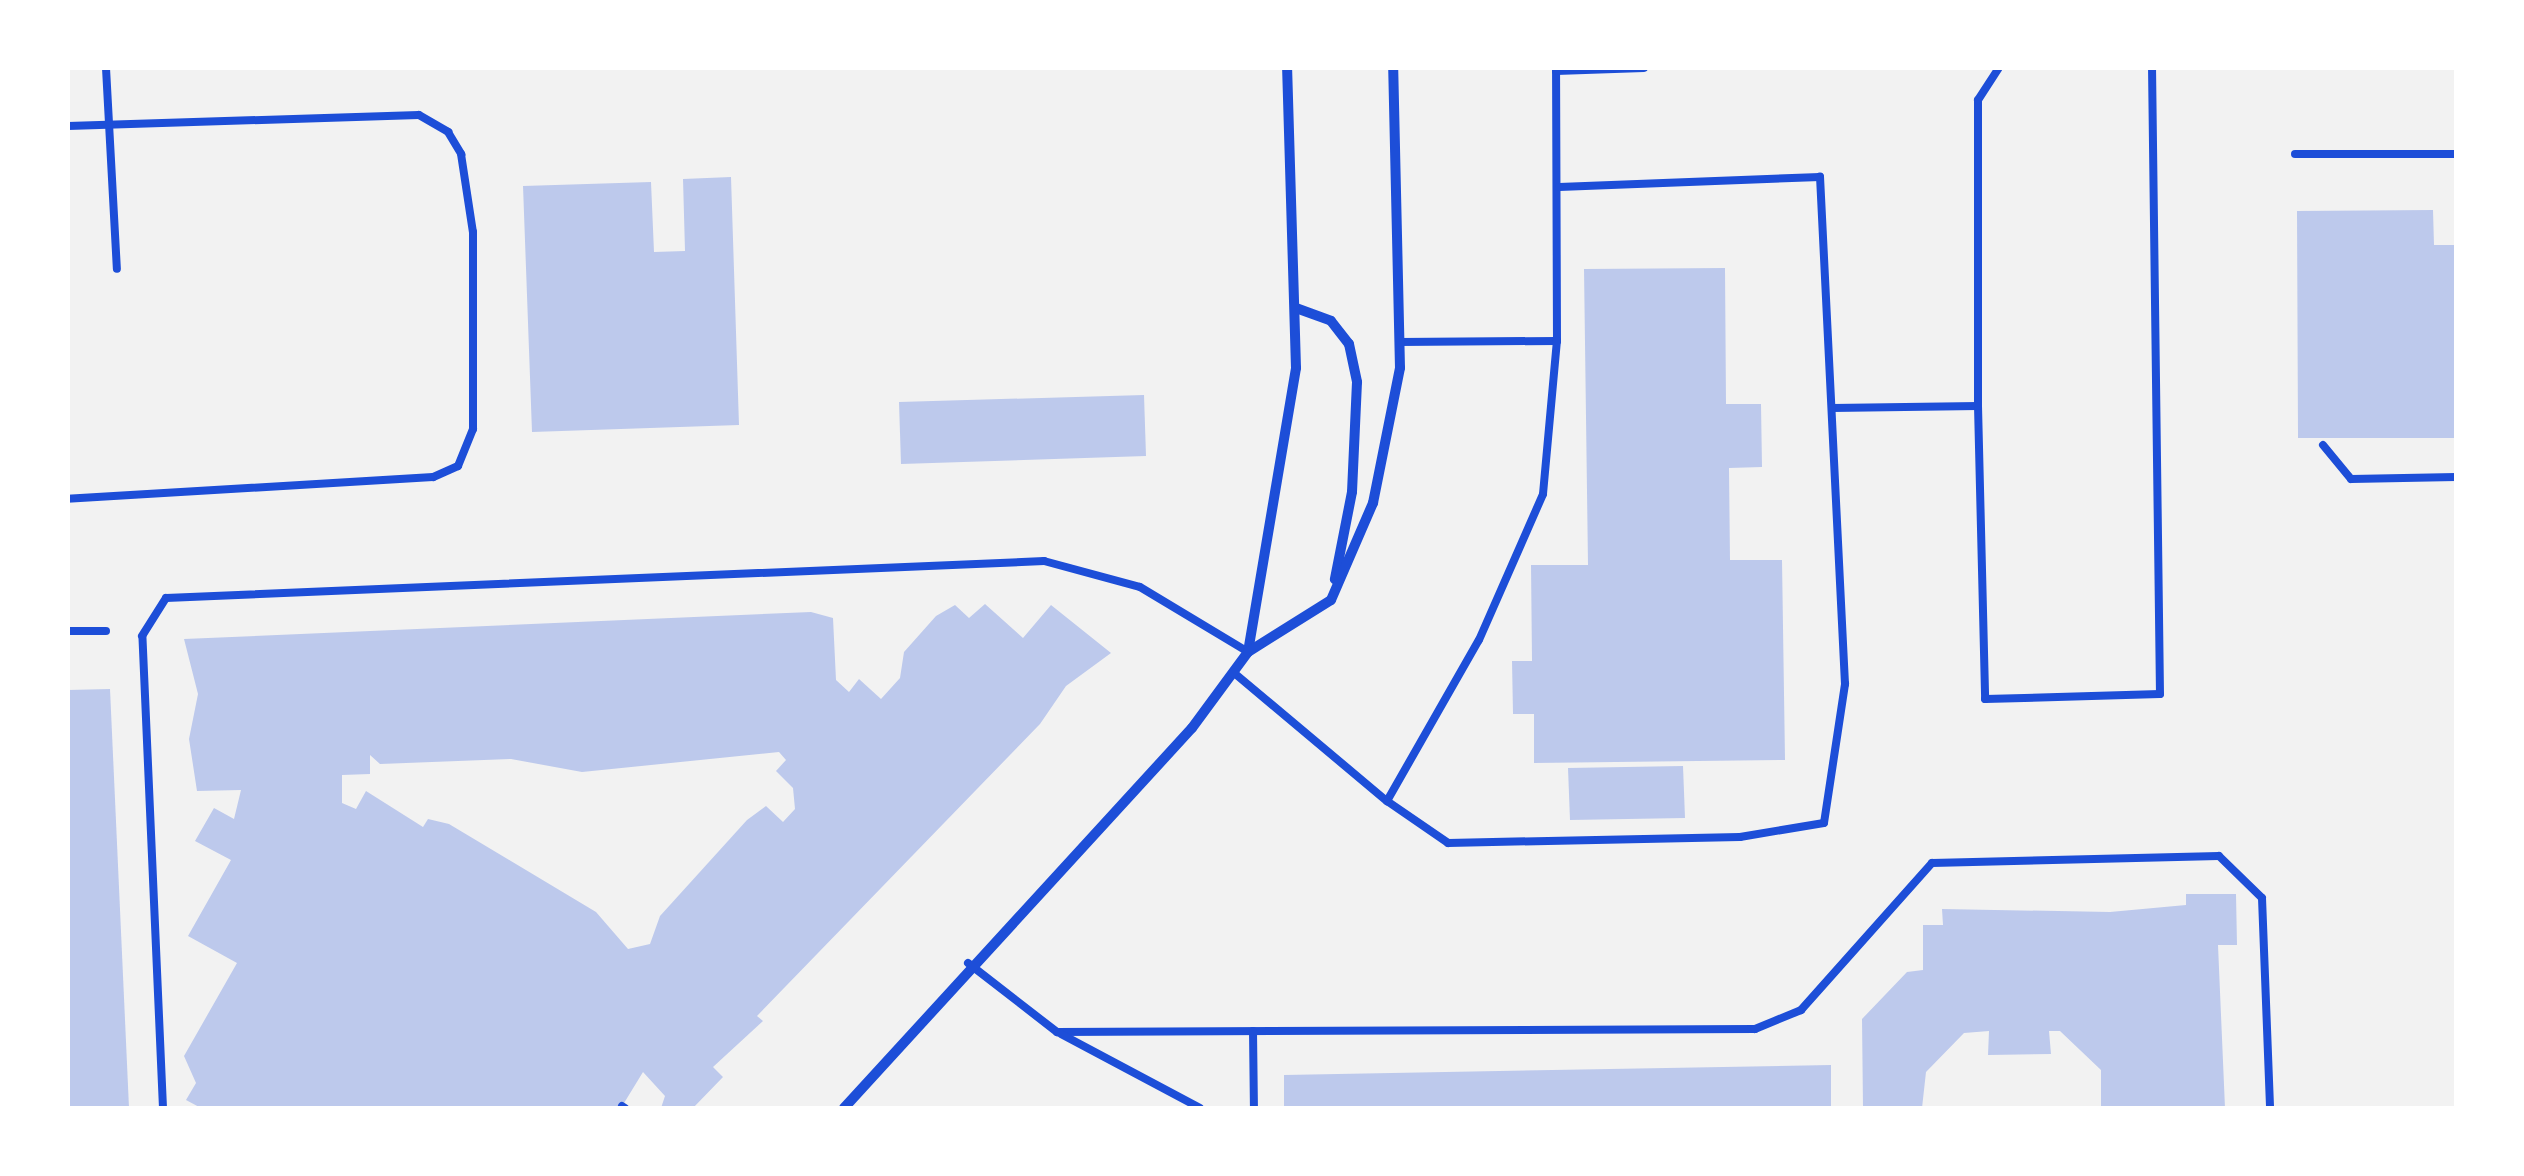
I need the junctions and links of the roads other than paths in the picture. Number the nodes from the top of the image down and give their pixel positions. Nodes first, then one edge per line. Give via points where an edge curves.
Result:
1 (106, 68) edge
2 (1287, 68) edge
3 (1393, 68) edge
4 (1644, 68) edge
5 (1999, 68) edge
6 (2152, 68) edge
7 (113, 125) junction
8 (68, 126) edge
9 (2295, 154) dead end
10 (2456, 154) edge
11 (1559, 188) junction
12 (116, 270) dead end
13 (1296, 308) junction
14 (1557, 341) junction
15 (1400, 342) junction
16 (1978, 406) junction
17 (1832, 408) junction
18 (2323, 444) dead end
19 (2456, 478) edge
20 (68, 499) edge
21 (1331, 600) junction
22 (68, 631) edge
23 (106, 631) dead end
24 (1248, 652) junction
25 (1233, 672) junction
26 (1387, 801) junction
27 (968, 963) junction
28 (1057, 1032) junction
29 (1253, 1032) junction
30 (163, 1108) edge
31 (844, 1108) edge
32 (1200, 1108) edge
33 (1254, 1108) edge
34 (2270, 1108) edge

1 - 7 lane
2 - 13 street
3 - 15 street
4 - 11 lane via 1556,71
5 - 16 lane via 1978,100
6 - 16 lane via 2160,694 1986,699
7 - 8 lane
7 - 12 lane
7 - 20 lane via 406,114 448,132 462,154 473,232 473,429 458,466 433,477
9 - 10 lane
11 - 14 lane
11 - 17 lane via 1820,177
13 - 21 street via 1331,322 1349,344 1357,382 1352,492
13 - 24 street via 1296,368
14 - 15 lane
14 - 26 lane via 1543,494 1479,640
15 - 21 street via 1373,503
16 - 17 lane
17 - 26 lane via 1845,684 1824,824 1740,836 1448,843
18 - 19 lane via 2351,479
21 - 24 street
22 - 23 lane
24 - 25 street
24 - 30 lane via 1140,588 1044,561 166,598 142,636
25 - 26 lane
25 - 27 street via 1192,728
27 - 28 lane
27 - 31 street
28 - 29 lane
28 - 32 lane
29 - 33 lane
29 - 34 lane via 1755,1028 1800,1010 1932,863 2219,856 2262,898

